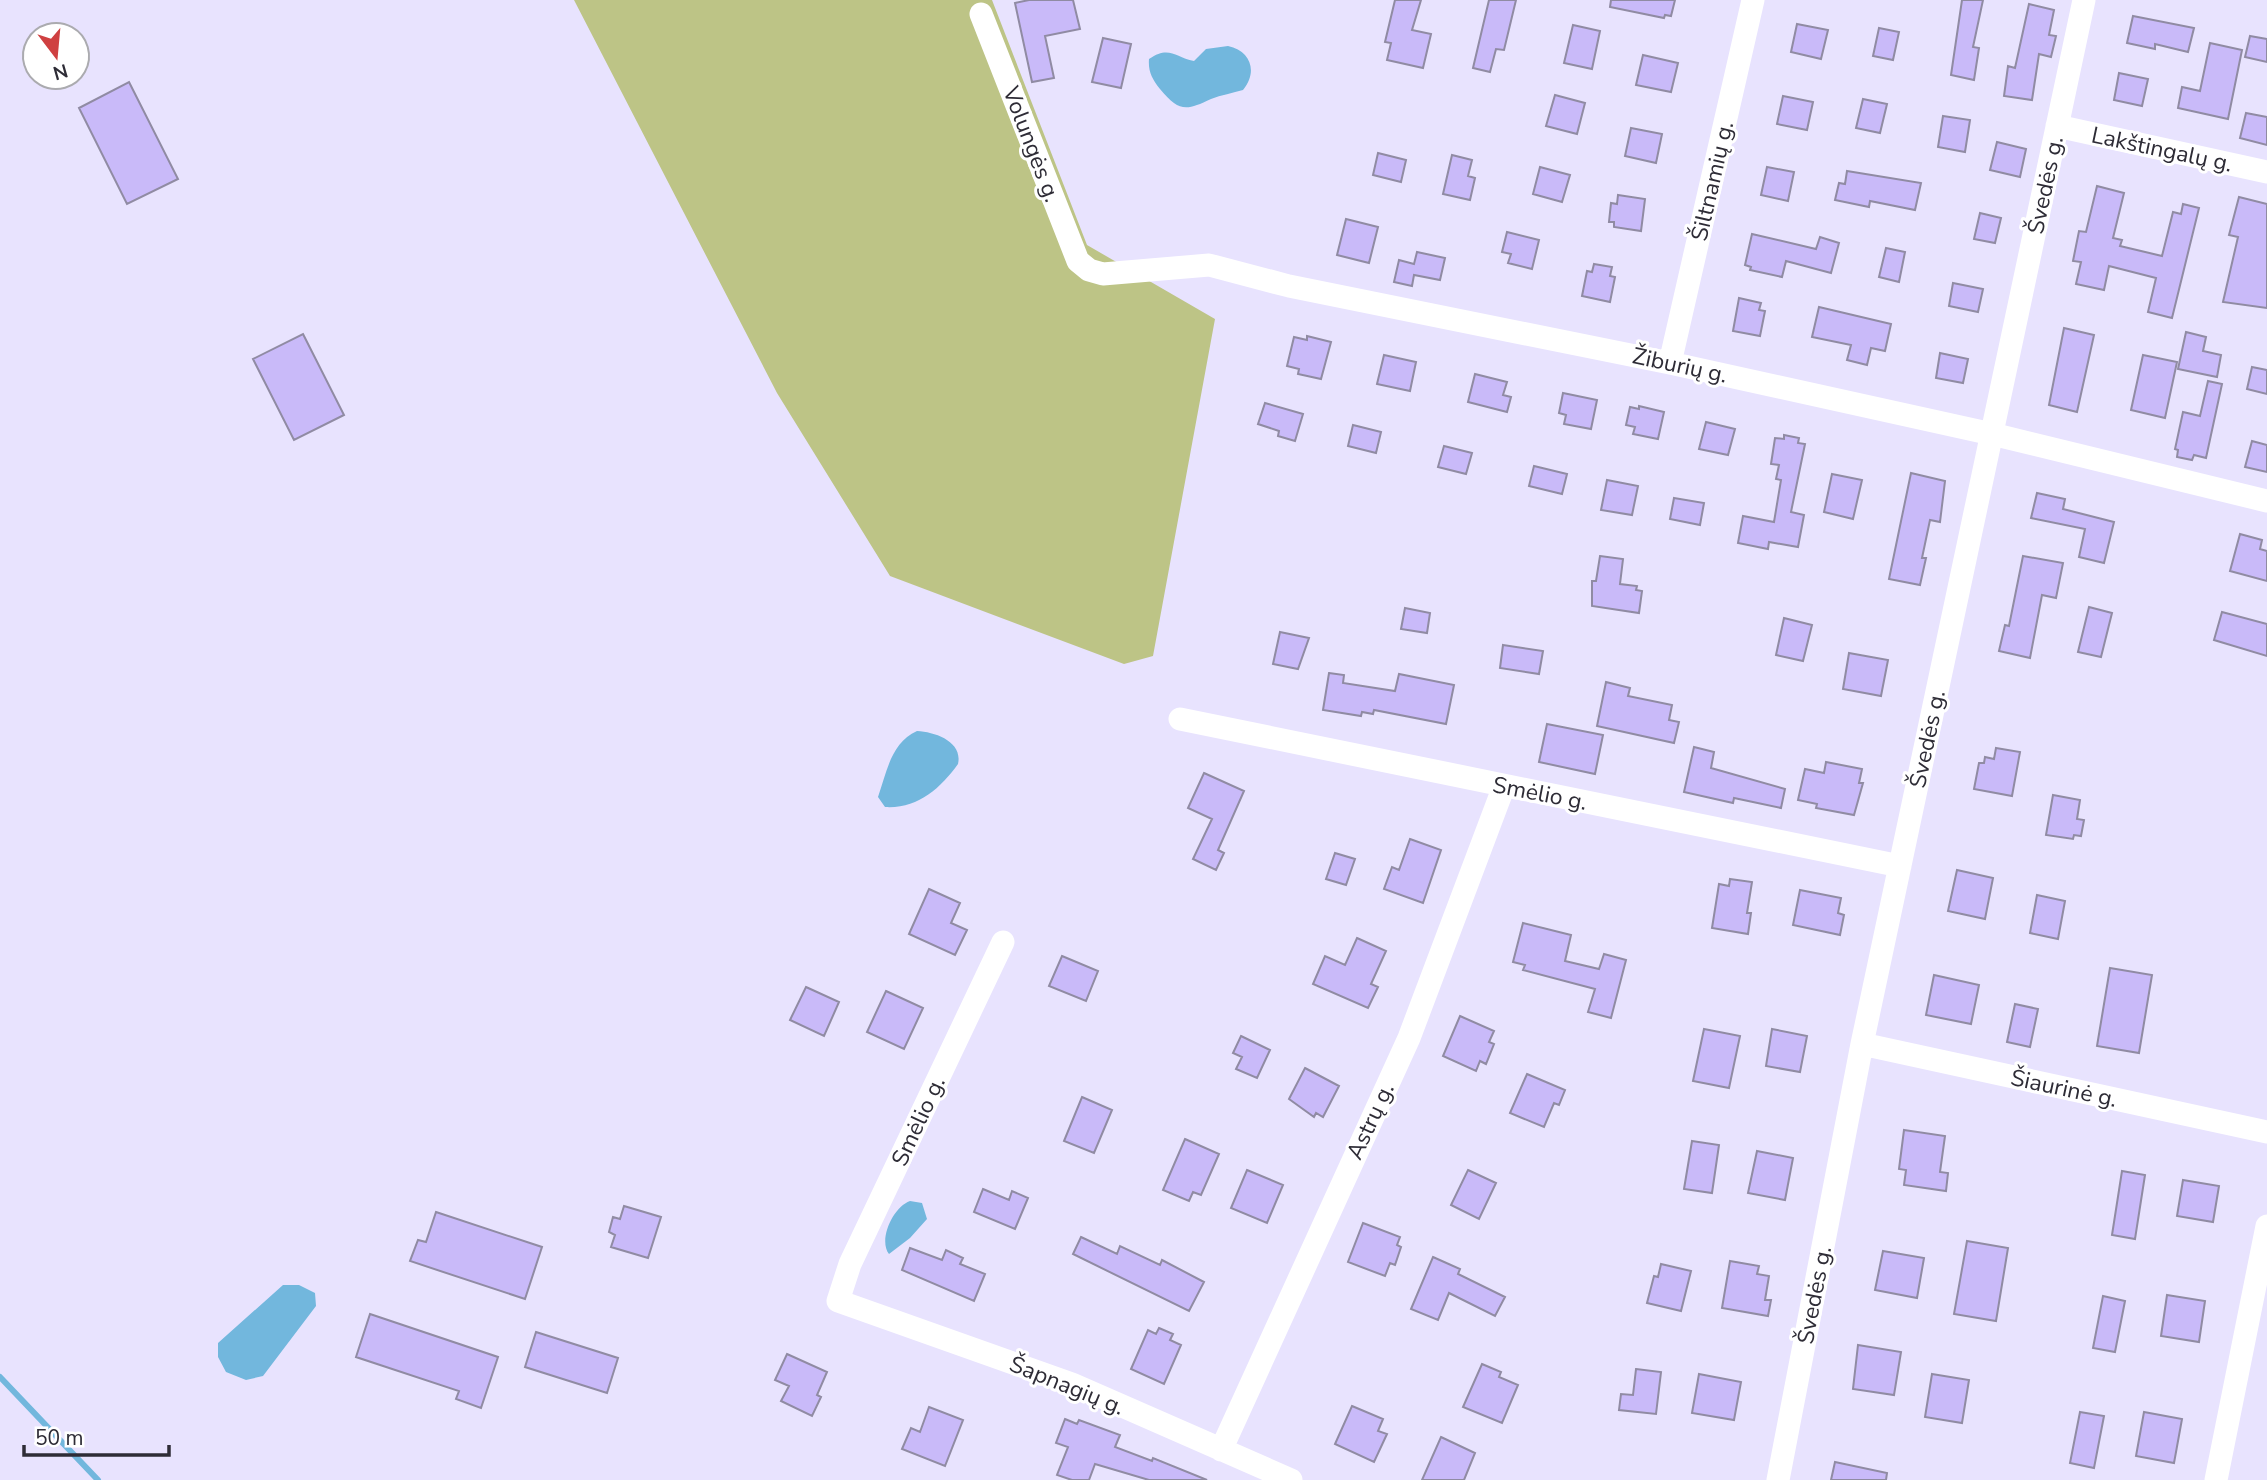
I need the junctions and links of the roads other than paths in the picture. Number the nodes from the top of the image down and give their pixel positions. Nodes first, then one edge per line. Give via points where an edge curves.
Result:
1 (1753, 0) edge
2 (2084, 0) edge
3 (981, 14) dead end
4 (2057, 126) junction
5 (2267, 172) edge
6 (1089, 270) joint
7 (1671, 363) junction
8 (1992, 433) junction
9 (2267, 501) edge
10 (1180, 719) dead end
11 (1504, 786) junction
12 (1900, 866) junction
13 (1003, 942) dead end
14 (1862, 1044) junction
15 (2267, 1132) edge
16 (2267, 1226) edge
17 (838, 1301) joint
18 (1221, 1450) junction
19 (1291, 1480) edge
20 (1778, 1480) edge
21 (2216, 1480) edge

1 - 7 street, Šiltnamių g.
2 - 4 street, Švedės g.
3 - 6 street, Volungės g. via 1078,261
4 - 5 street, Lakštingalų g.
4 - 8 street, Švedės g.
6 - 7 street, Žiburių g. via 1123,275 1209,265 1289,286
7 - 8 street, Žiburių g.
8 - 9 street, Žiburių g.
8 - 12 street, Švedės g.
10 - 11 street, Smėlio g.
11 - 12 street, Smėlio g.
11 - 18 street, Astrų g. via 1409,1038
12 - 14 street, Švedės g.
13 - 17 street, Smėlio g. via 850,1264
14 - 15 street, Šiaurinė g.
14 - 20 street, Švedės g.
16 - 21 street
17 - 18 street, Šapnagių g. via 1072,1384
18 - 19 street, Šapnagių g.

